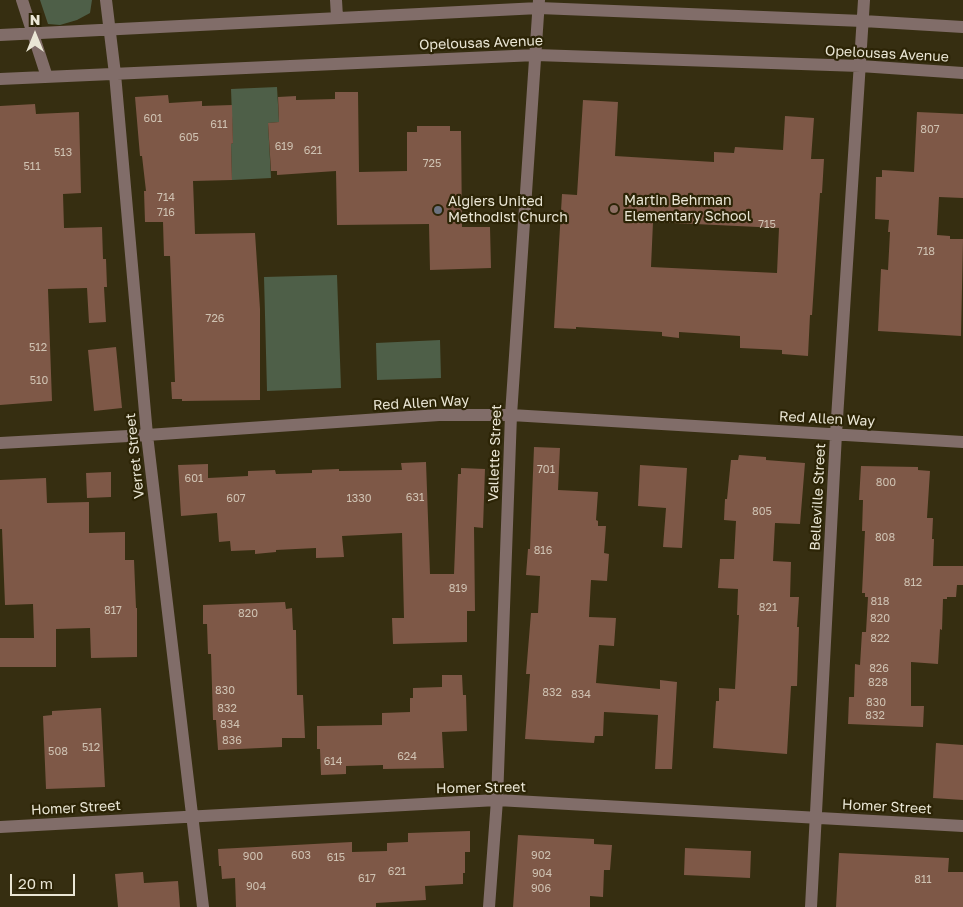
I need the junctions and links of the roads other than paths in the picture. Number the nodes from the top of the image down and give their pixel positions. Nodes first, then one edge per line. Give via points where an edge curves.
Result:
1 (22, 0) edge
2 (106, 0) edge
3 (336, 0) edge
4 (864, 0) edge
5 (539, 4) edge
6 (337, 17) junction
7 (863, 21) junction
8 (963, 27) edge
9 (110, 29) junction
10 (33, 33) junction
11 (0, 35) edge
12 (536, 55) junction
13 (860, 66) junction
14 (963, 73) edge
15 (115, 74) junction
16 (47, 77) junction
17 (0, 79) edge
18 (511, 415) junction
19 (836, 434) junction
20 (147, 435) junction
21 (963, 442) edge
22 (0, 443) edge
23 (497, 800) junction
24 (193, 818) junction
25 (816, 818) junction
26 (963, 826) edge
27 (0, 827) edge
28 (203, 907) edge
29 (489, 907) edge
30 (811, 907) edge

1 - 10 street
2 - 9 street, Verret Street
3 - 6 street
4 - 7 street, Belleville Street
5 - 6 street
5 - 7 street
5 - 12 street, Vallette Street
6 - 9 street
7 - 8 street
7 - 13 street, Belleville Street
9 - 10 street
9 - 15 street, Verret Street
10 - 11 street
10 - 16 street
12 - 13 street, Opelousas Avenue
12 - 15 street, Opelousas Avenue
12 - 18 street, Vallette Street
13 - 14 street, Opelousas Avenue
13 - 19 street, Belleville Street
15 - 16 street, Opelousas Avenue
15 - 20 street, Verret Street
16 - 17 street, Opelousas Avenue
18 - 19 street, Red Allen Way
18 - 20 street, Red Allen Way via 439,415
18 - 23 street, Vallette Street
19 - 21 street, Red Allen Way
19 - 25 street, Belleville Street
20 - 22 street, Red Allen Way
20 - 24 street, Verret Street
23 - 24 street, Homer Street
23 - 25 street, Homer Street
23 - 29 street, Vallette Street
24 - 27 street, Homer Street
24 - 28 street, Verret Street
25 - 26 street, Homer Street
25 - 30 street, Belleville Street

